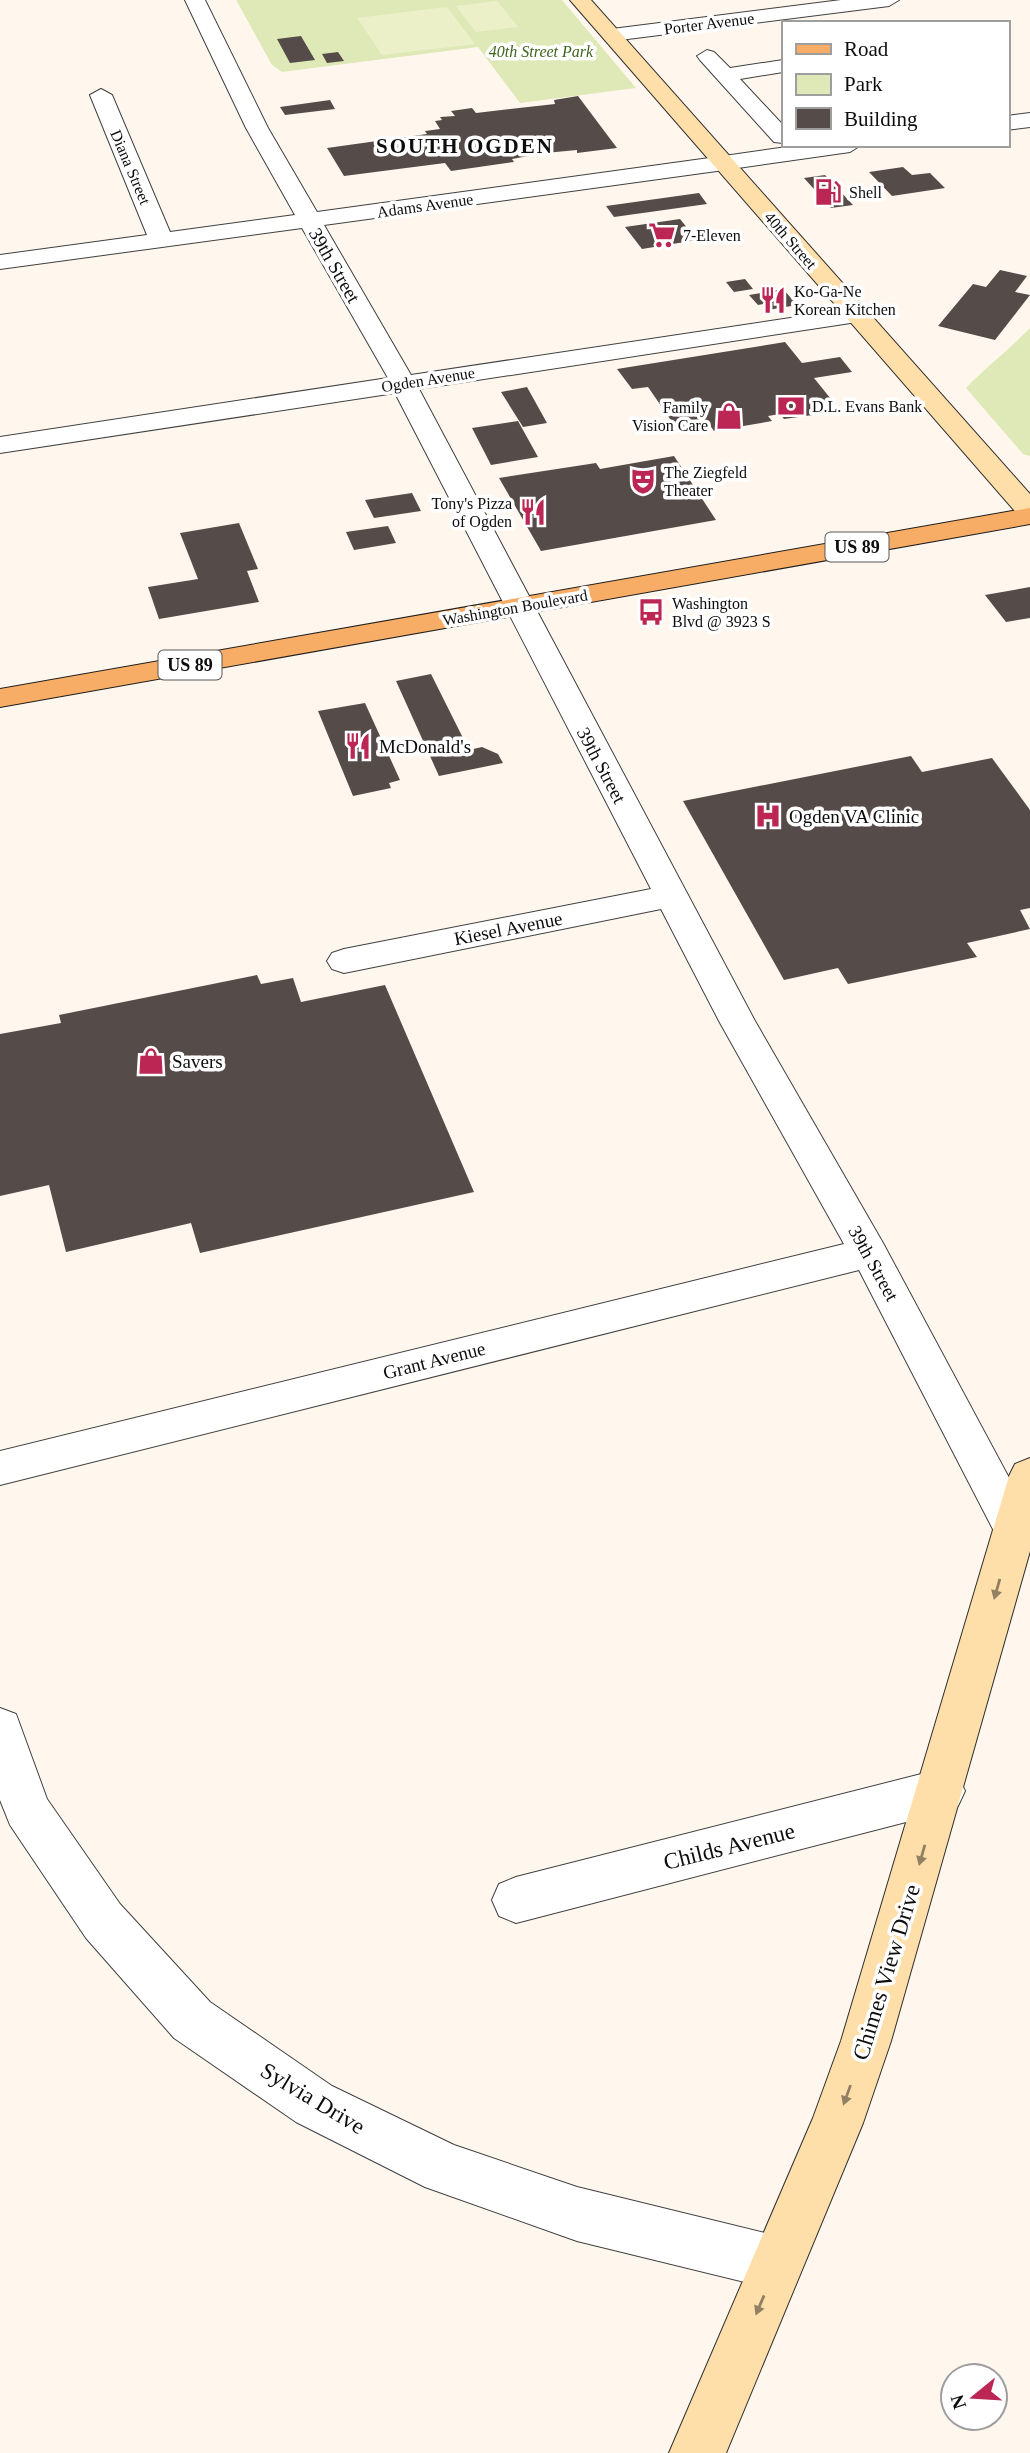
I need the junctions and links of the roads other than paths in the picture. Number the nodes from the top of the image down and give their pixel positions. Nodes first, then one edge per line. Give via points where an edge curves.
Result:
1 (195, 0) edge
2 (580, 0) edge
3 (889, 0) edge
4 (820, 16) edge
5 (612, 35) junction
6 (707, 56) dead end
7 (782, 66) edge
8 (724, 75) junction
9 (102, 95) dead end
10 (1030, 120) edge
11 (1009, 123) edge
12 (778, 127) edge
13 (836, 147) edge
14 (724, 163) junction
15 (310, 220) junction
16 (162, 239) junction
17 (0, 262) edge
18 (857, 315) junction
19 (403, 383) junction
20 (0, 445) edge
21 (1030, 514) edge
22 (518, 607) junction
23 (0, 698) edge
24 (671, 896) junction
25 (344, 961) dead end
26 (869, 1253) junction
27 (0, 1468) edge
28 (1030, 1476) edge
29 (1014, 1528) junction
30 (0, 1729) edge
31 (941, 1791) junction
32 (516, 1900) dead end
33 (778, 2263) junction
34 (698, 2453) edge

1 - 15 street, 39th Street via 257,128
2 - 5 main road, 40th Street
3 - 4 street, Porter Avenue
4 - 5 street, Porter Avenue
5 - 14 main road, 40th Street
6 - 8 street
7 - 8 street
8 - 12 street
9 - 16 street, Diana Street
10 - 11 street
13 - 14 street, Adams Avenue
14 - 15 street, Adams Avenue
14 - 18 main road, 40th Street
15 - 16 street, Adams Avenue
15 - 19 street, 39th Street
16 - 17 street, Adams Avenue
18 - 19 street, Ogden Avenue
18 - 21 main road, 40th Street
19 - 20 street, Ogden Avenue
19 - 22 street, 39th Street
21 - 22 main road, Washington Boulevard / US 89
22 - 23 main road, Washington Boulevard / US 89
22 - 24 street, 39th Street
24 - 25 street, Kiesel Avenue
24 - 26 street, 39th Street
26 - 27 street, Grant Avenue
26 - 29 street, 39th Street
28 - 29 main road, Chimes View Drive
29 -> 31 main road, Chimes View Drive
30 - 33 street, Sylvia Drive via 27,1810 103,1921 192,2020 303,2096 444,2168 577,2214
31 - 32 street, Childs Avenue
31 -> 33 main road, Chimes View Drive via 866,2041
33 -> 34 main road, Chimes View Drive

